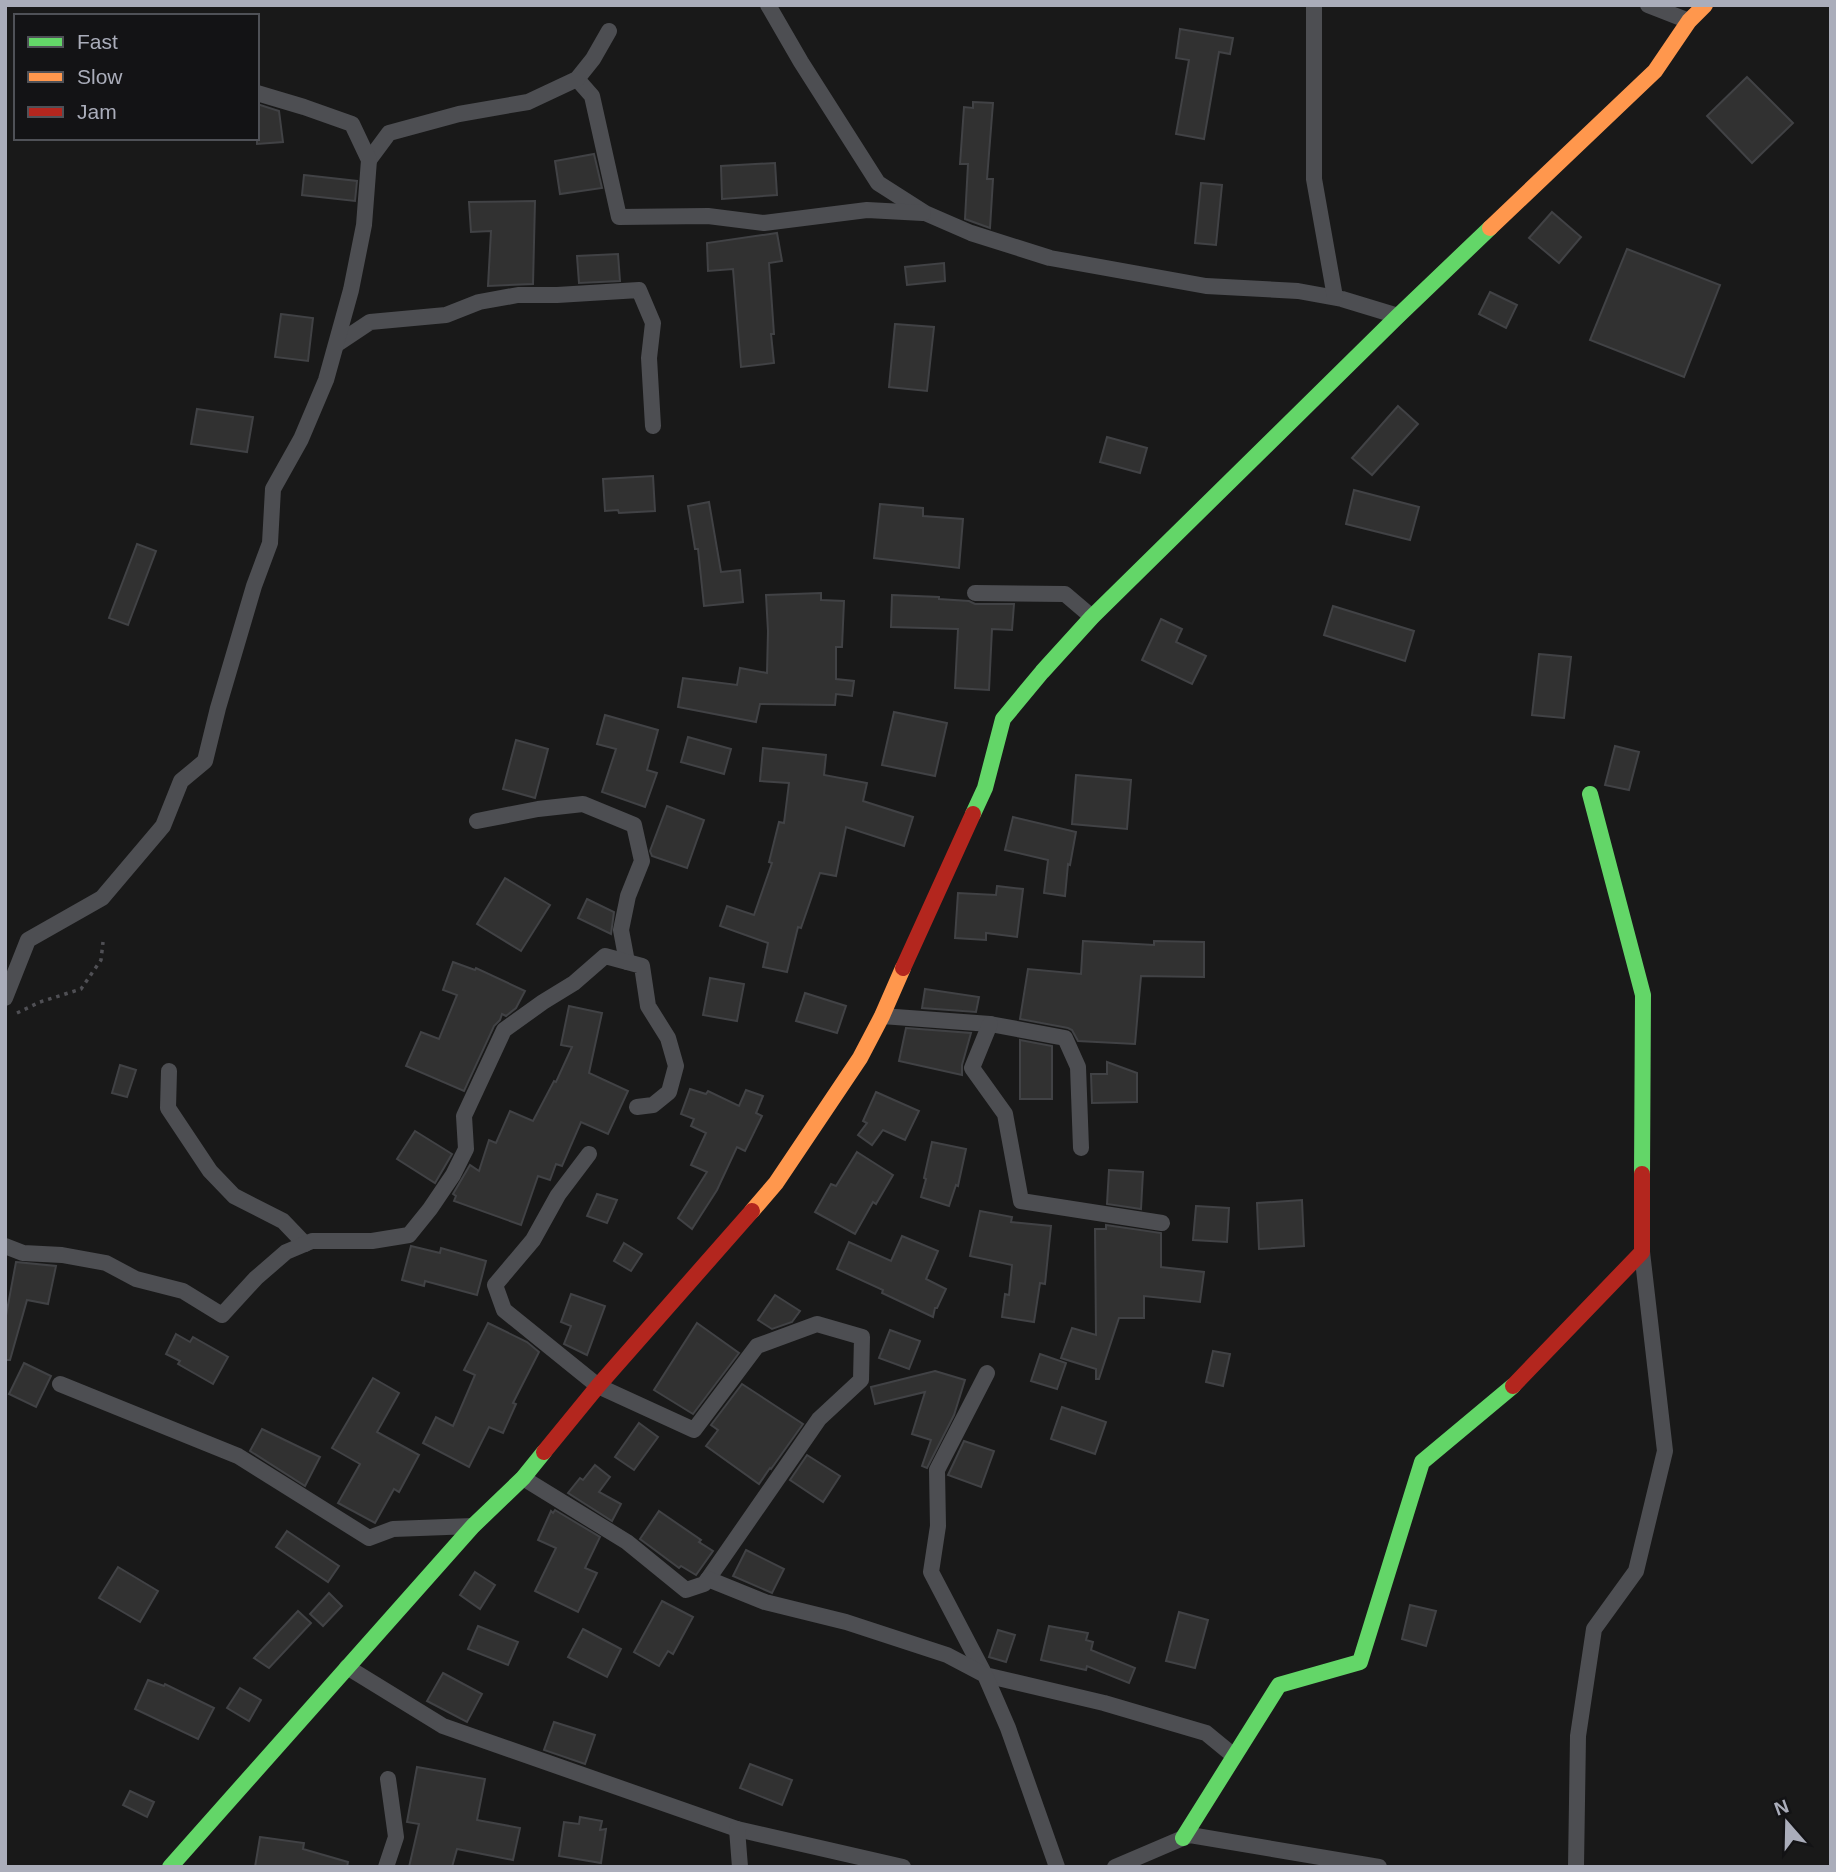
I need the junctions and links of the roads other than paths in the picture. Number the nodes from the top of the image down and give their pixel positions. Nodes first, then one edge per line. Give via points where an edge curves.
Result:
1 (768, 5) edge
2 (1314, 5) edge
3 (1648, 5) edge
4 (1705, 5) edge
5 (1689, 21) junction
6 (609, 32) dead end
7 (577, 79) junction
8 (259, 94) edge
9 (369, 160) junction
10 (925, 213) junction
11 (1335, 297) junction
12 (1398, 316) junction
13 (337, 344) junction
14 (653, 426) dead end
15 (975, 593) dead end
16 (1092, 617) junction
17 (1590, 794) dead end
18 (477, 821) dead end
19 (627, 962) junction
20 (5, 998) edge
21 (882, 1016) junction
22 (990, 1024) junction
23 (169, 1071) dead end
24 (637, 1107) dead end
25 (1081, 1148) dead end
26 (589, 1154) dead end
27 (1162, 1223) dead end
28 (305, 1244) junction
29 (5, 1246) edge
30 (1642, 1252) junction
31 (986, 1373) dead end
32 (60, 1384) dead end
33 (598, 1386) junction
34 (523, 1478) junction
35 (473, 1526) junction
36 (708, 1579) junction
37 (347, 1667) junction
38 (985, 1675) junction
39 (1234, 1756) junction
40 (388, 1779) dead end
41 (737, 1829) junction
42 (1183, 1838) junction
43 (170, 1867) edge
44 (386, 1867) edge
45 (740, 1867) edge
46 (903, 1867) edge
47 (1058, 1867) edge
48 (1115, 1867) edge
49 (1379, 1867) edge
50 (1576, 1867) edge

1 - 10 street via 878,183
2 - 11 street via 1314,179
3 - 5 street
4 - 5 main road
5 - 12 main road via 1655,71
6 - 7 street
7 - 9 street via 528,102 389,133
7 - 10 street via 592,96 619,216 708,216 764,223 867,211
8 - 9 street via 352,124
9 - 13 street via 363,225
10 - 11 street via 1050,258 1206,286
11 - 12 street
12 - 16 main road
13 - 14 street via 370,322 446,315 479,302 518,295 639,290 653,323 649,358
13 - 20 street via 301,439 273,489 270,543 205,761 181,781 163,826 102,898 28,940
15 - 16 street via 1065,594
16 - 21 main road via 1003,719 985,788
17 - 30 main road via 1643,995
18 - 19 street via 583,804 634,825 642,861 621,930
19 - 24 street via 642,966 648,1006 668,1038 676,1066 669,1092 653,1105
19 - 28 street via 605,956 574,984 504,1030 464,1116 466,1149 410,1235
21 - 22 street
21 - 33 main road via 860,1058 776,1183
22 - 25 street via 1065,1038 1078,1067
22 - 27 street via 972,1068 1005,1114 1021,1201
23 - 28 street via 168,1108 210,1171 233,1196 283,1221
26 - 33 street via 558,1195 533,1240 495,1285 504,1310
28 - 29 street via 286,1252 222,1315 183,1291 136,1279 106,1263 23,1253
30 - 39 main road via 1513,1385 1422,1462 1360,1662 1279,1685
30 - 50 street via 1665,1451 1636,1571 1594,1629 1578,1736
31 - 38 street via 937,1470 938,1526 931,1572
32 - 35 street via 238,1456 369,1538 393,1529
33 - 34 main road
33 - 36 street via 694,1430 757,1346 817,1324 862,1337 861,1380 819,1419
34 - 35 main road
34 - 36 street via 627,1542 685,1590
35 - 37 main road
36 - 38 street via 765,1602 947,1655
37 - 41 street via 443,1726
37 - 43 main road
38 - 39 street via 1206,1733
38 - 47 street
39 - 42 main road
40 - 44 street via 396,1837
41 - 45 street
41 - 46 street
42 - 48 street
42 - 49 street via 1190,1835

